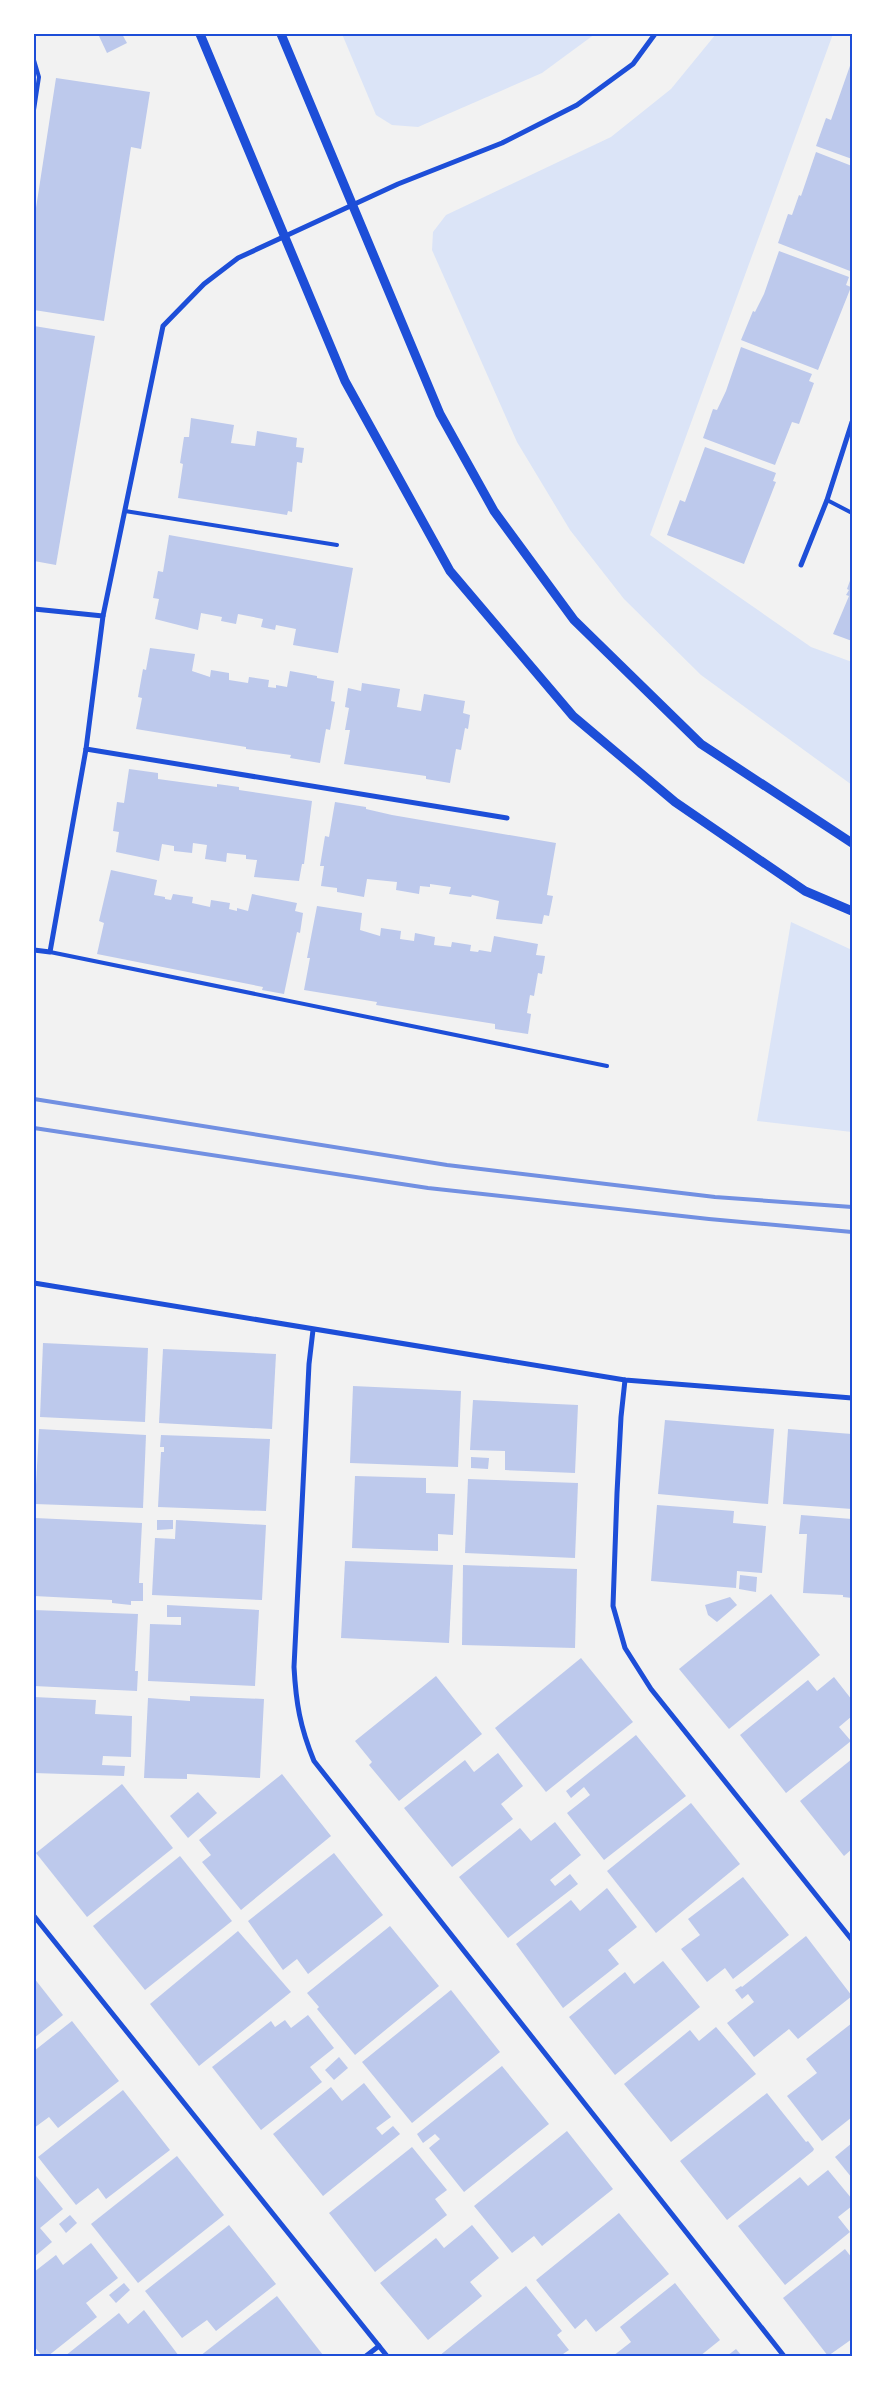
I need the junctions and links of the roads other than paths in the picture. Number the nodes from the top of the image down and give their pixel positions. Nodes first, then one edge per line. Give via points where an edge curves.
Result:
1 (200, 34) edge
2 (281, 34) edge
3 (655, 34) edge
4 (34, 60) edge
5 (34, 110) edge
6 (353, 205) junction
7 (285, 236) junction
8 (852, 422) edge
9 (827, 500) junction
10 (125, 511) junction
11 (852, 513) edge
12 (336, 545) dead end
13 (801, 565) dead end
14 (34, 609) edge
15 (103, 616) junction
16 (86, 749) junction
17 (507, 818) dead end
18 (852, 843) edge
19 (852, 911) edge
20 (34, 950) edge
21 (50, 952) junction
22 (607, 1066) dead end
23 (34, 1282) edge
24 (313, 1330) junction
25 (625, 1380) junction
26 (852, 1398) edge
27 (34, 1916) edge
28 (852, 1940) edge
29 (379, 2346) junction
30 (366, 2356) edge
31 (387, 2356) edge
32 (784, 2356) edge

1 - 7 street
2 - 6 street
3 - 6 street via 634,64 577,105 502,143
4 - 5 lane via 39,77
6 - 7 street
6 - 18 street via 440,414 494,511 574,620 702,744
7 - 10 street via 238,258 204,284 163,326
7 - 19 street via 345,381 450,571 573,716 660,790 805,892
8 - 9 street
9 - 11 lane
9 - 13 street
10 - 12 lane
10 - 15 street
14 - 15 street
15 - 16 street
16 - 17 street
16 - 21 street
20 - 21 street
21 - 22 lane
23 - 24 street
24 - 25 street
24 - 32 street via 294,1667 301,1728 314,1761
25 - 26 street
25 - 28 street via 616,1493 613,1606 625,1648 651,1689
27 - 29 street
29 - 30 street
29 - 31 street

